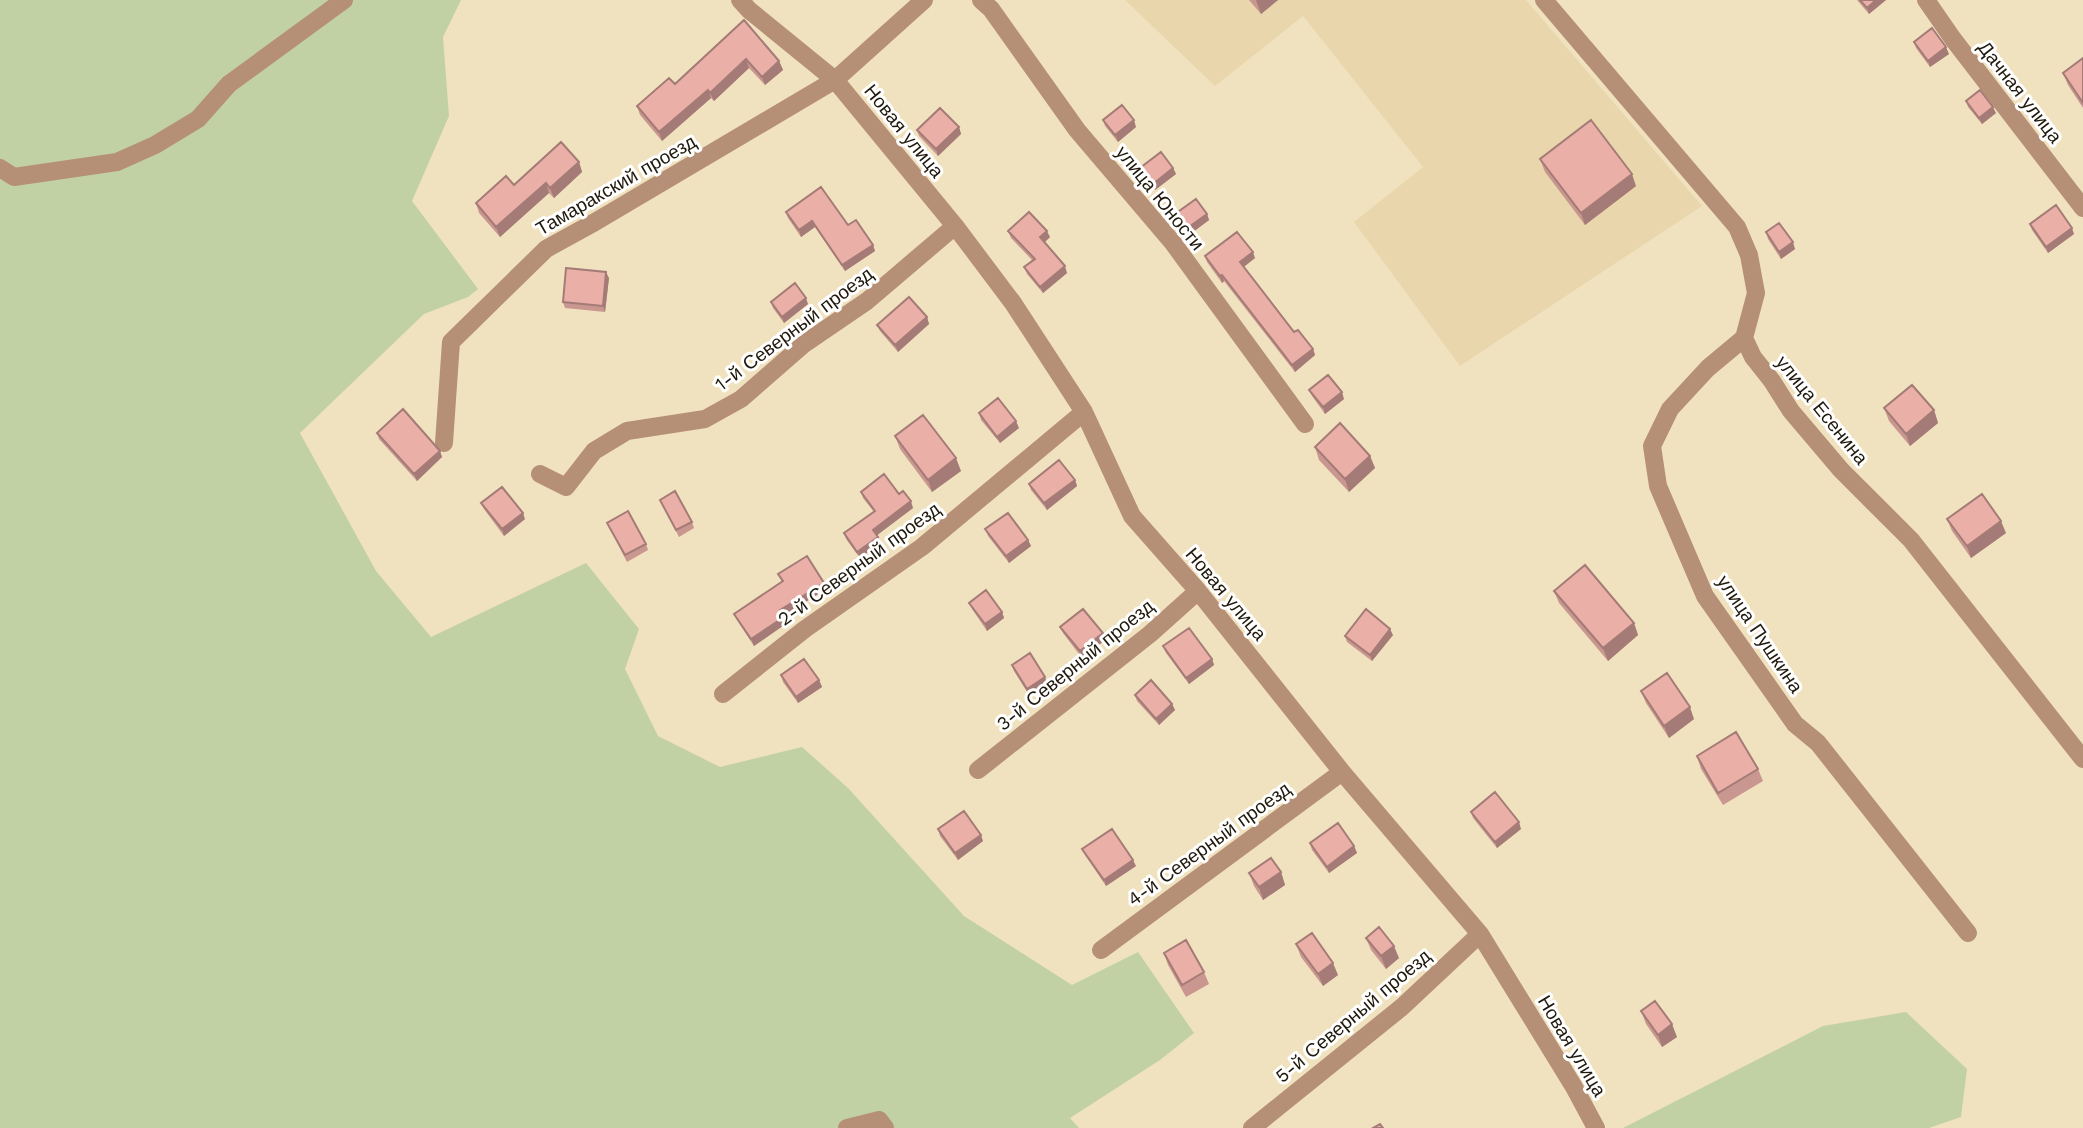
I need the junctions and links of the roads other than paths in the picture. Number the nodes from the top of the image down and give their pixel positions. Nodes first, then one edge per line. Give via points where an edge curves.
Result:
1 (344, 0) edge
2 (740, 0) edge
3 (981, 0) edge
4 (1544, 0) edge
5 (1926, 0) edge
6 (916, 2) edge
7 (835, 80) junction
8 (5, 174) edge
9 (2083, 208) edge
10 (956, 226) junction
11 (1744, 338) junction
12 (1084, 412) junction
13 (1305, 424) dead end
14 (444, 443) dead end
15 (540, 474) dead end
16 (1198, 591) junction
17 (723, 694) dead end
18 (2083, 759) edge
19 (978, 770) dead end
20 (1342, 772) junction
21 (1968, 933) dead end
22 (1480, 934) junction
23 (1101, 950) dead end
24 (847, 1128) edge
25 (885, 1128) edge
26 (1252, 1128) edge
27 (1596, 1128) edge

1 - 8 street via 229,84 198,119 155,145 117,162
2 - 7 street, Новая улица
3 - 13 street, улица Юности via 1077,130 1173,243
4 - 11 street via 1737,227 1749,255 1756,293
5 - 9 street, Дачная улица
6 - 7 street, Тамаракский проезд
7 - 10 street, Новая улица
7 - 14 street, Тамаракский проезд via 546,248 451,342
10 - 12 street, Новая улица
10 - 15 street, 1-й Северный проезд via 741,399 705,419 627,431 594,451 566,487
11 - 18 street, улица Есенина via 1791,411 1911,540
11 - 21 street, улица Пушкина via 1670,410 1652,446 1658,486 1705,596 1795,723 1818,743
12 - 16 street, Новая улица via 1132,516
12 - 17 street, 2-й Северный проезд via 922,547 805,629
16 - 19 street, 3-й Северный проезд
16 - 20 street, Новая улица
20 - 22 street, Новая улица
20 - 23 street, 4-й Северный проезд
22 - 26 street, 5-й Северный проезд via 1402,1007
22 - 27 street, Новая улица
24 - 25 street via 879,1120

